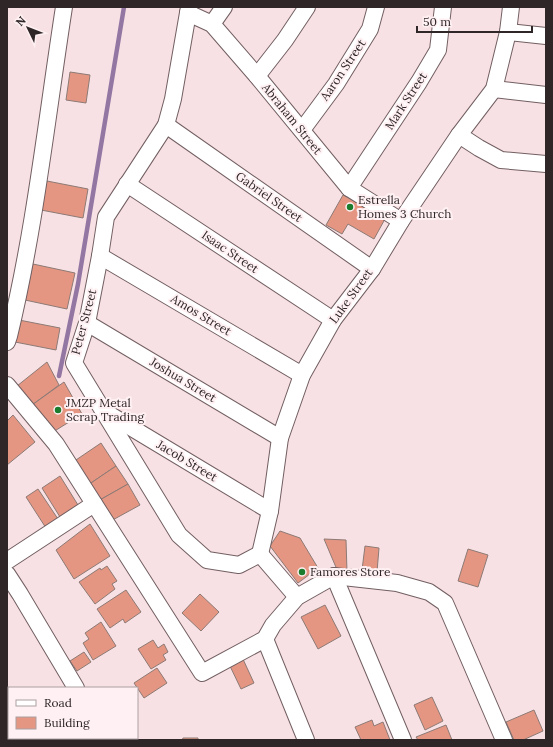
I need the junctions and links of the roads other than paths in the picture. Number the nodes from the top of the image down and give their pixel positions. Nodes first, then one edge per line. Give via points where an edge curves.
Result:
1 (64, 7) edge
2 (224, 7) edge
3 (307, 7) edge
4 (376, 7) edge
5 (443, 7) edge
6 (511, 7) edge
7 (188, 10) edge
8 (212, 24) junction
9 (508, 32) junction
10 (546, 36) edge
11 (257, 76) junction
12 (494, 89) junction
13 (546, 95) edge
14 (166, 125) junction
15 (302, 130) junction
16 (459, 135) junction
17 (546, 164) edge
18 (127, 184) junction
19 (349, 188) junction
20 (401, 221) junction
21 (100, 256) junction
22 (372, 269) junction
23 (333, 320) junction
24 (86, 323) junction
25 (7, 342) edge
26 (302, 374) junction
27 (7, 385) edge
28 (104, 411) junction
29 (280, 438) junction
30 (94, 504) junction
31 (270, 510) junction
32 (260, 554) junction
33 (7, 561) edge
34 (7, 574) edge
35 (334, 576) junction
36 (298, 597) junction
37 (265, 639) junction
38 (75, 687) edge
39 (306, 740) edge
40 (403, 740) edge
41 (504, 740) edge

1 - 25 street via 18,301
2 - 8 street
3 - 11 street
4 - 15 street, Aaron Street via 370,29 336,84
5 - 19 street, Mark Street via 438,50
6 - 9 street, Luke Street
7 - 8 street, Abraham Street
7 - 14 street, Peter Street
8 - 11 street, Abraham Street
9 - 10 street
9 - 12 street, Luke Street
11 - 15 street, Abraham Street
12 - 13 street
12 - 16 street, Luke Street
14 - 18 street, Peter Street
14 - 22 street, Gabriel Street
15 - 19 street, Abraham Street
16 - 17 street via 501,160
16 - 20 street, Luke Street
18 - 21 street, Peter Street via 106,217
18 - 23 street, Isaac Street
19 - 20 street, Abraham Street
20 - 22 street, Luke Street
21 - 24 street, Peter Street
21 - 26 street, Amos Street
22 - 23 street, Luke Street
23 - 26 street, Luke Street
24 - 28 street, Peter Street via 74,363
24 - 29 street, Joshua Street
26 - 29 street, Luke Street
27 - 30 street via 56,444
28 - 31 street, Jacob Street
28 - 32 street, Peter Street via 179,535 207,560 239,565
29 - 31 street, Luke Street
30 - 33 street
30 - 37 street via 202,673
31 - 32 street, Luke Street
32 - 36 street
34 - 38 street
35 - 36 street
35 - 40 street
35 - 41 street via 397,583 429,592 445,603
36 - 37 street via 273,625
37 - 39 street

